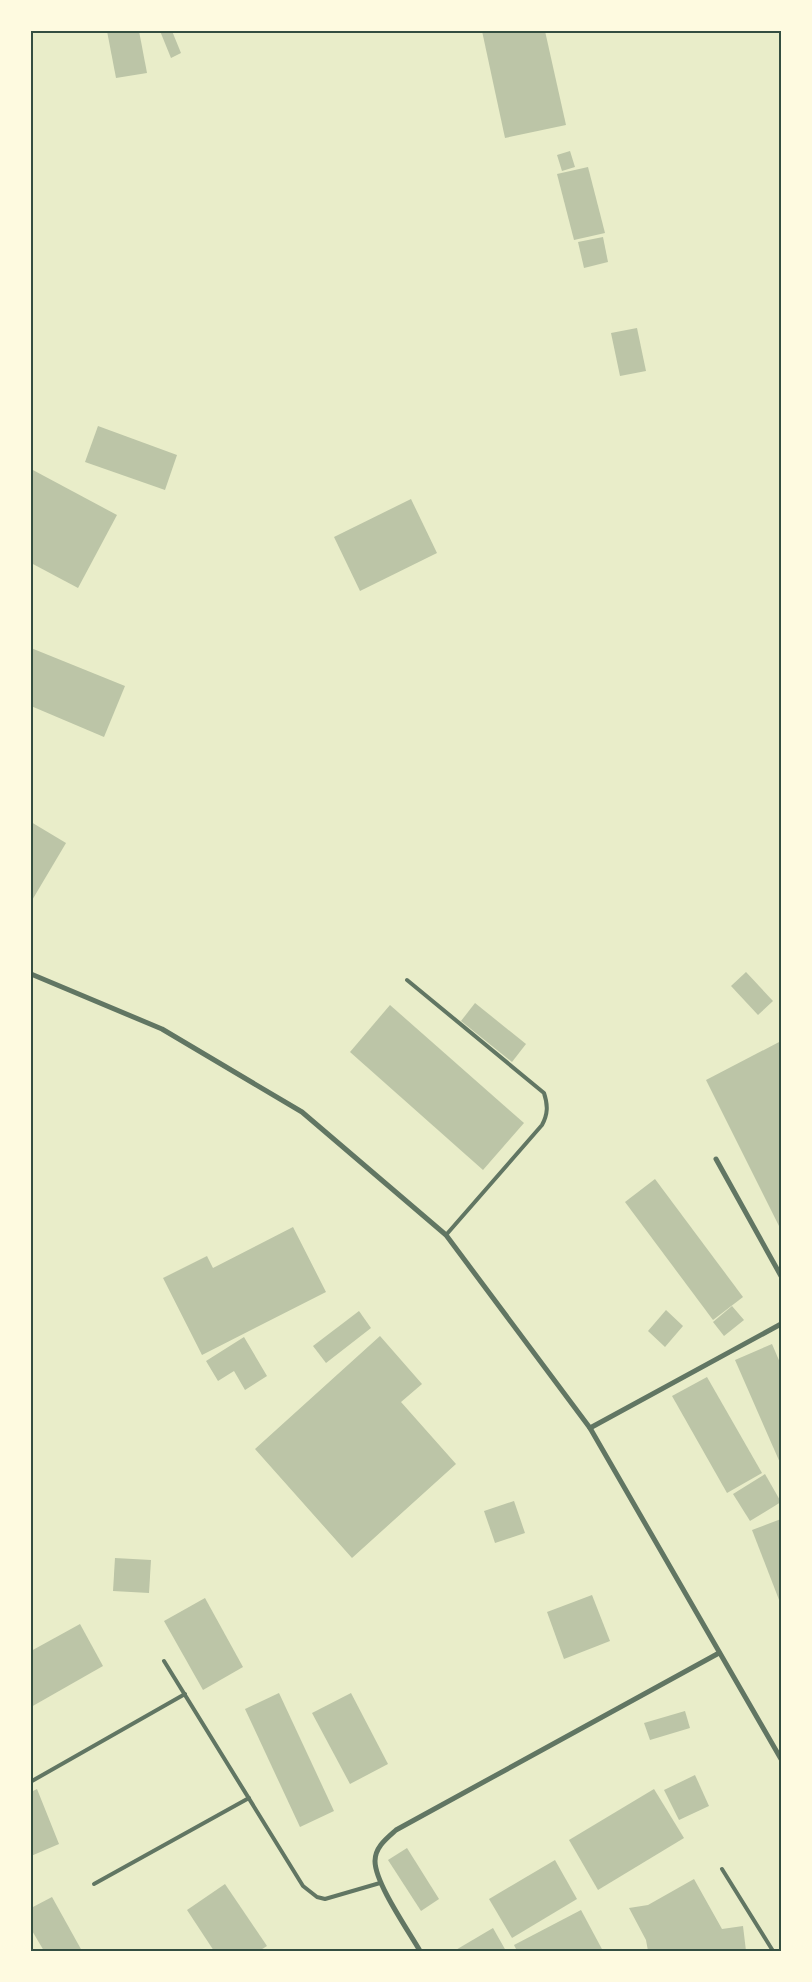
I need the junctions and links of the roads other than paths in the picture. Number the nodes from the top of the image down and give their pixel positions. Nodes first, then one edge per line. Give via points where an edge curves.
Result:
1 (31, 974) edge
2 (407, 980) dead end
3 (716, 1160) dead end
4 (446, 1235) junction
5 (781, 1276) edge
6 (781, 1324) edge
7 (590, 1428) junction
8 (719, 1653) junction
9 (164, 1661) dead end
10 (185, 1694) junction
11 (781, 1759) edge
12 (32, 1781) edge
13 (249, 1798) junction
14 (722, 1869) dead end
15 (380, 1883) junction
16 (94, 1884) dead end
17 (420, 1951) edge
18 (774, 1951) edge

1 - 4 street via 162,1029 302,1112
2 - 4 lane via 544,1093 547,1100 548,1110 542,1125
3 - 5 street
4 - 7 street
6 - 7 street
7 - 8 street
8 - 11 street
8 - 15 street via 396,1830 382,1842 375,1860
9 - 10 lane
10 - 12 lane
10 - 13 lane
13 - 15 lane via 303,1886 317,1897 336,1897
13 - 16 lane
14 - 18 lane
15 - 17 street

